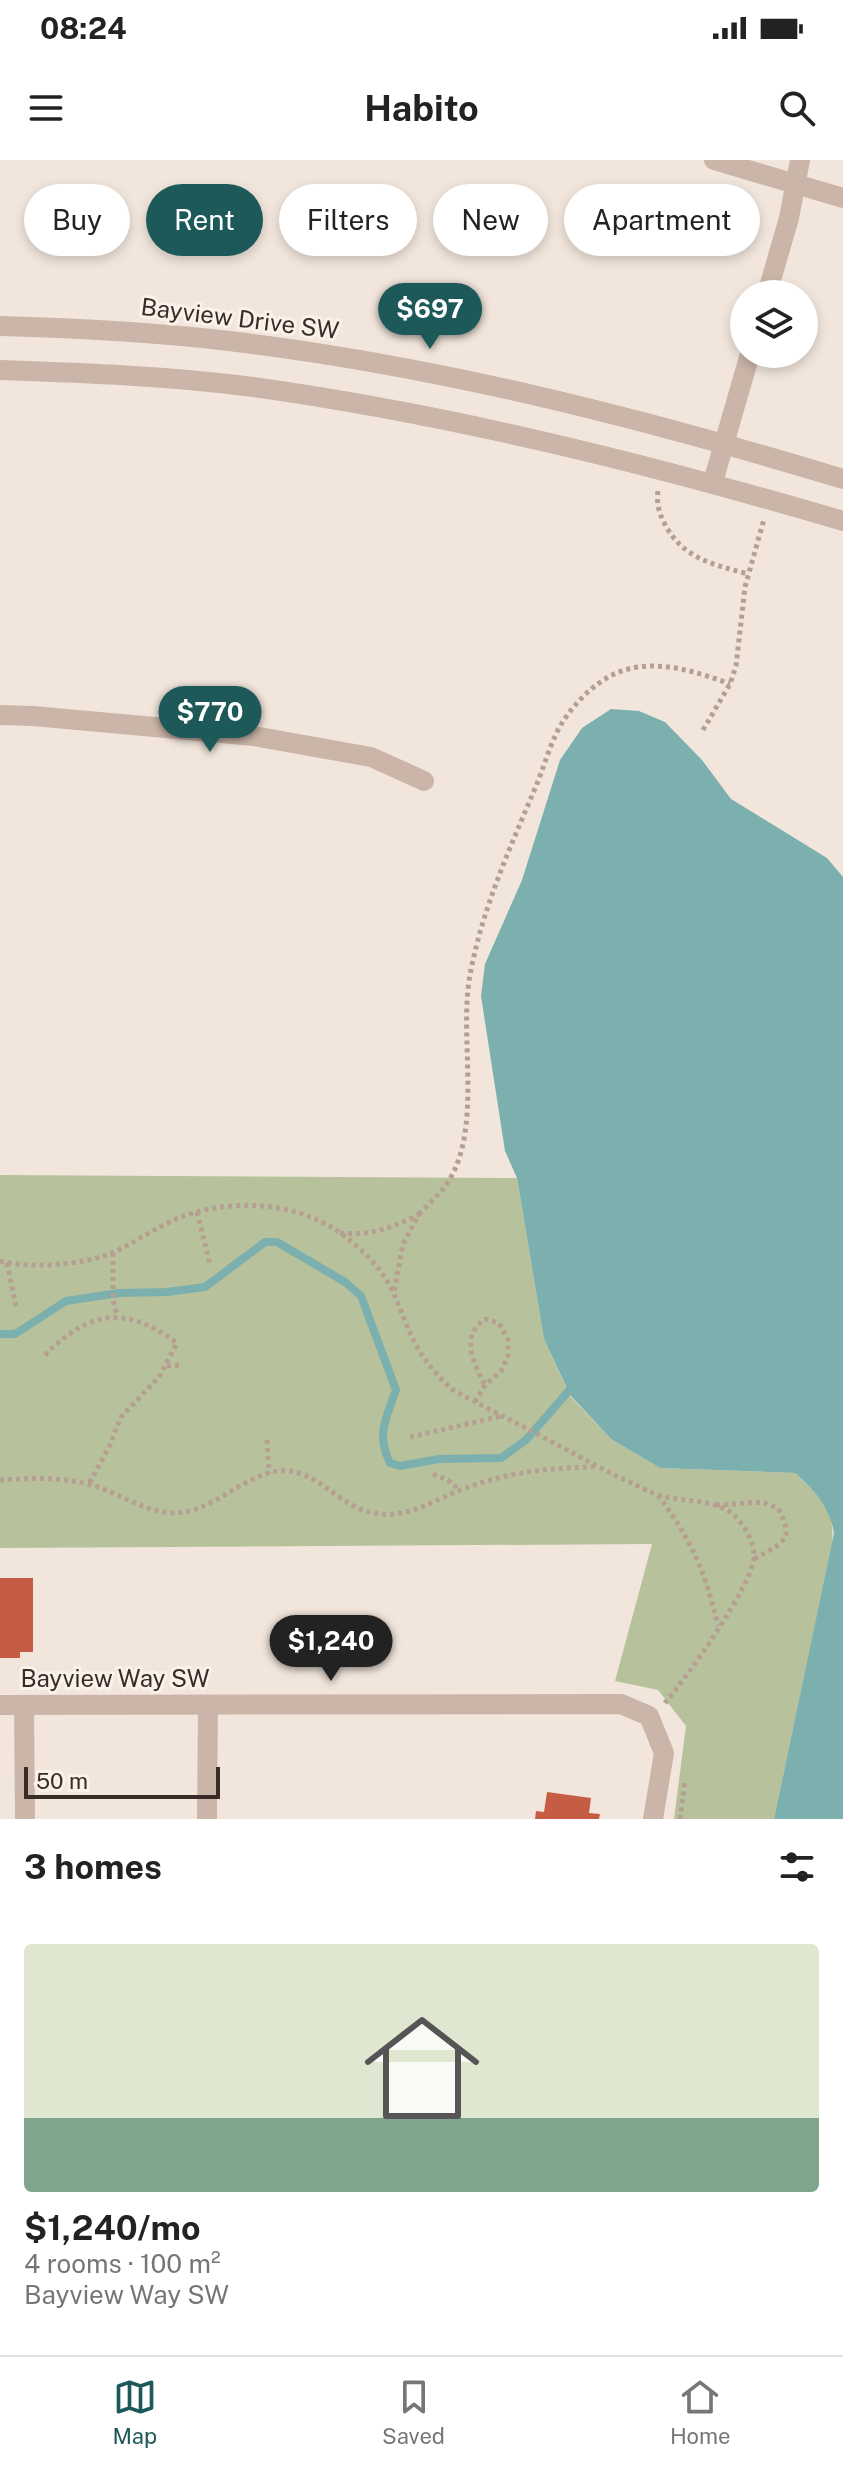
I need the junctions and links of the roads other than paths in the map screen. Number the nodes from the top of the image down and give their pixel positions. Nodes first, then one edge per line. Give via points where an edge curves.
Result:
1 (714, 160) edge
2 (800, 160) edge
3 (797, 183) junction
4 (843, 198) edge
5 (771, 280) edge
6 (0, 326) edge
7 (746, 368) edge
8 (0, 370) edge
9 (724, 443) junction
10 (843, 479) edge
11 (713, 482) junction
12 (843, 521) edge
13 (0, 715) edge
14 (424, 781) dead end
15 (0, 1705) edge
16 (24, 1705) junction
17 (208, 1705) junction
18 (25, 1819) edge
19 (207, 1819) edge
20 (653, 1819) edge

1 - 3 street
2 - 3 street
3 - 4 street
3 - 5 street
6 - 9 street, Bayview Drive SW via 101,329 341,357 574,403
7 - 9 street
8 - 11 street via 252,387 511,433
9 - 10 street, Bayview Drive SW
9 - 11 street
11 - 12 street
13 - 14 street via 254,736 371,757
15 - 16 street, Bayview Way SW
16 - 17 street, Bayview Way SW
16 - 18 street
17 - 19 street
17 - 20 street, Bayview Way SW via 621,1704 649,1716 664,1753

